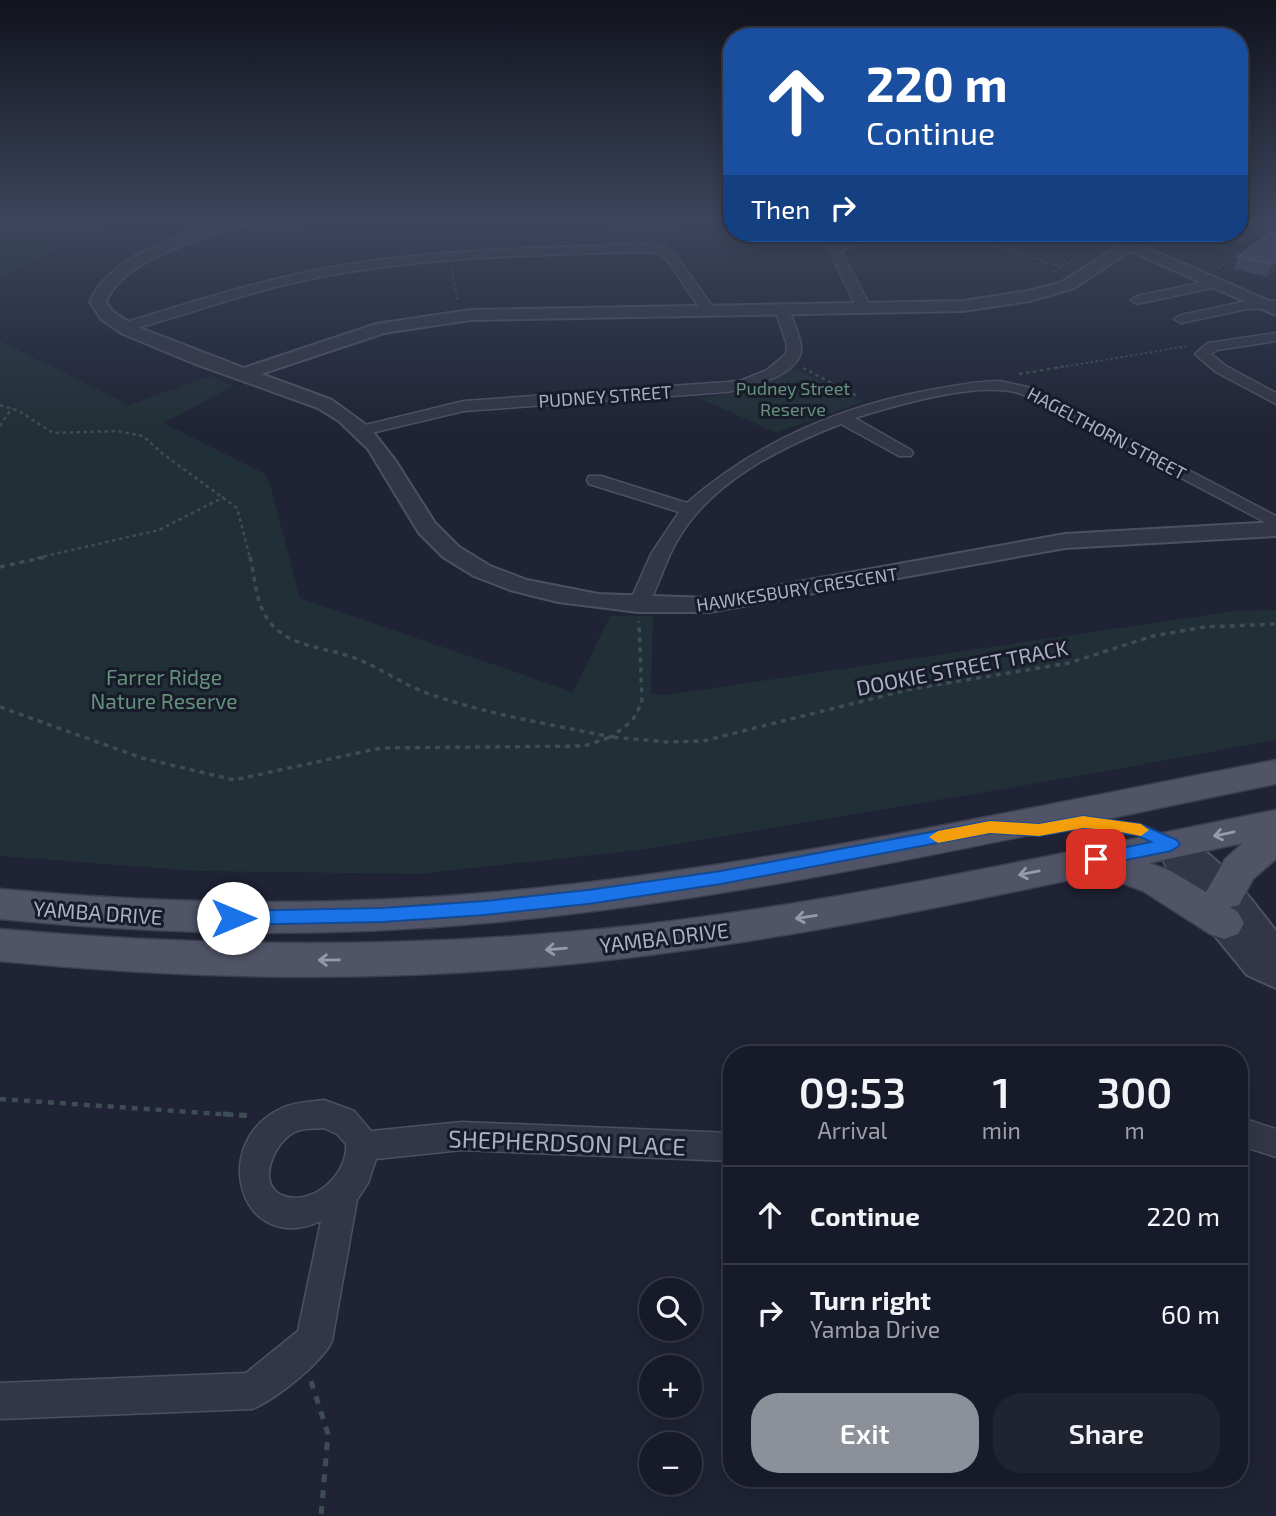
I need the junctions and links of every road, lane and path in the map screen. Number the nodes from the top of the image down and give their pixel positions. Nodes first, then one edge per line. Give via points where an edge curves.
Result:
1 (104, 289) edge
2 (254, 289) edge
3 (456, 289) edge
4 (693, 289) edge
5 (854, 289) edge
6 (1054, 289) edge
7 (1175, 289) edge
8 (1235, 289) edge
9 (1240, 289) edge
10 (1137, 300) dead end
11 (863, 306) junction
12 (1272, 306) edge
13 (782, 309) junction
14 (708, 310) junction
15 (461, 316) junction
16 (1181, 319) dead end
17 (122, 328) junction
18 (1276, 337) edge
19 (1194, 345) dead end
20 (789, 361) junction
21 (245, 374) junction
22 (1017, 374) dead end
23 (1276, 399) edge
24 (0, 405) edge
25 (878, 407) junction
26 (12, 408) junction
27 (843, 418) junction
28 (0, 426) edge
29 (363, 430) junction
30 (905, 453) dead end
31 (595, 480) dead end
32 (224, 497) junction
33 (690, 510) junction
34 (1276, 523) edge
35 (1276, 529) edge
36 (0, 566) edge
37 (638, 606) junction
38 (1276, 624) edge
39 (0, 707) edge
40 (611, 737) junction
41 (1276, 772) edge
42 (1192, 788) junction
43 (1276, 823) edge
44 (990, 827) junction
45 (1276, 843) edge
46 (1171, 845) junction
47 (1096, 859) junction
48 (0, 904) edge
49 (1225, 908) junction
50 (0, 945) edge
51 (1276, 955) edge
52 (1276, 974) edge
53 (0, 1099) edge
54 (273, 1130) junction
55 (1248, 1134) edge
56 (1276, 1143) edge
57 (362, 1146) junction
58 (723, 1147) edge
59 (342, 1194) junction
60 (302, 1351) junction
61 (0, 1401) edge
62 (321, 1516) edge

1 - 17 street, HAWKESBURY CRESCENT via 98,302 106,318
2 - 17 street
3 - 15 path
4 - 14 street
5 - 11 street
6 - 11 street via 963,306
7 - 10 street
8 - 12 street
9 - 12 street
11 - 13 street
12 - 16 street
13 - 14 street
13 - 20 street via 793,345
14 - 15 street
15 - 21 street via 369,332
17 - 21 street, HAWKESBURY CRESCENT
18 - 23 street via 1213,346 1202,354
19 - 22 path
20 - 25 path
20 - 29 street, PUDNEY STREET via 754,382 727,388 464,405
21 - 29 street, HAWKESBURY CRESCENT via 323,403
24 - 26 path
25 - 27 street, HAGELTHORN STREET
25 - 34 street, HAGELTHORN STREET via 930,393 999,384 1017,387
26 - 28 path
26 - 32 path via 53,433 117,431 143,436
27 - 30 street
27 - 33 street, HAGELTHORN STREET via 781,444
29 - 37 street, HAWKESBURY CRESCENT via 384,455 429,531 458,556 507,580 559,596
31 - 33 street
32 - 36 path via 159,530
32 - 40 path, DOOKIE STREET TRACK via 237,508 262,611 287,638 355,658 450,700
33 - 37 street, HAGELTHORN STREET via 665,548
35 - 37 street, HAWKESBURY CRESCENT via 1065,541 733,603
37 - 40 path via 642,703 632,721
38 - 40 path, DOOKIE STREET TRACK via 1205,626 1153,636 1069,663 911,689 703,741 667,743
39 - 40 path via 142,758 234,780 381,748 584,746
41 - 42 main road, YAMBA DRIVE
42 - 44 main road, YAMBA DRIVE
42 - 46 main road via 1169,814
43 -> 46 main road, YAMBA DRIVE
44 - 46 main road via 1039,830 1083,822 1111,824 1140,830
44 - 48 main road, YAMBA DRIVE via 698,882 485,908 284,918 75,912
45 - 49 main road via 1260,849 1234,872
46 - 47 main road, YAMBA DRIVE
46 - 49 street via 1212,876
47 - 49 main road
47 -> 50 main road, YAMBA DRIVE via 835,913 500,954 276,961 162,958
49 - 51 street
49 - 52 street via 1259,965
53 - 54 path via 260,1116 269,1119
54 - 57 street via 301,1116 330,1114 352,1126
54 - 59 street via 254,1156 251,1171 259,1198 286,1213 305,1213
55 - 56 street
57 - 58 street, SHEPHERDSON PLACE via 462,1136
57 - 59 street via 358,1171
59 - 60 street via 314,1341
60 - 61 street via 252,1391
60 - 62 path via 328,1434

